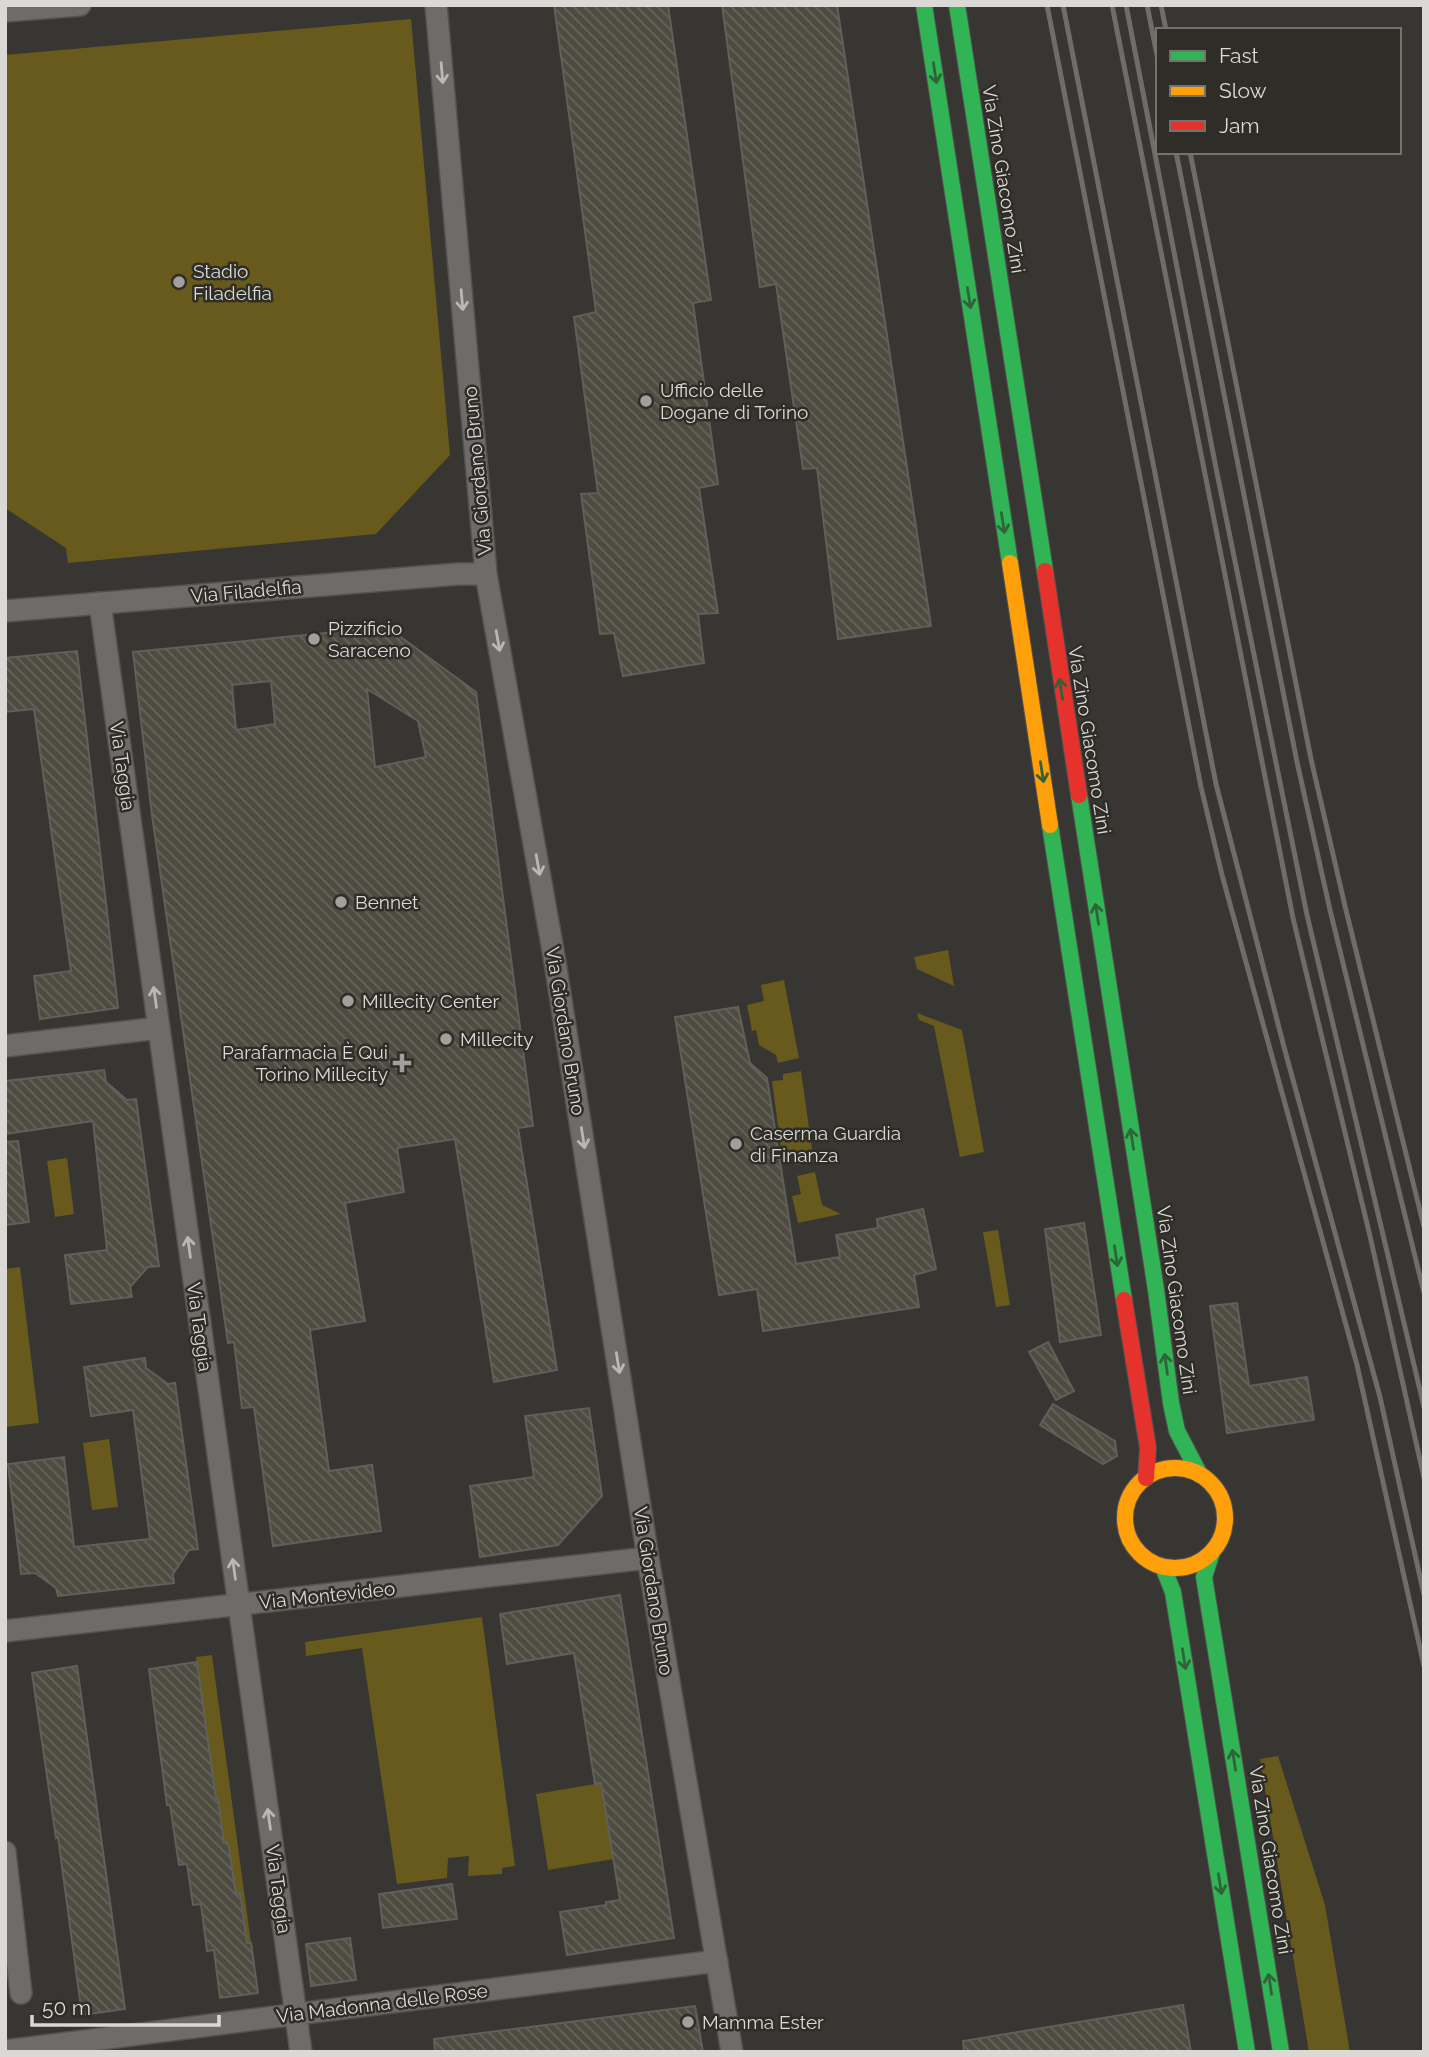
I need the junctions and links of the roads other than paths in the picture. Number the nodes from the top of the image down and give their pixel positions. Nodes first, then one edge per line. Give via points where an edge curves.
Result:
1 (80, 5) edge
2 (436, 5) edge
3 (924, 5) edge
4 (957, 5) edge
5 (5, 11) edge
6 (486, 574) junction
7 (100, 603) junction
8 (5, 611) edge
9 (159, 1028) junction
10 (5, 1046) edge
11 (1200, 1475) junction
12 (1146, 1478) junction
13 (1212, 1552) junction
14 (648, 1558) junction
15 (1163, 1567) junction
16 (240, 1604) junction
17 (5, 1631) edge
18 (5, 1852) edge
19 (717, 1961) junction
20 (22, 1993) dead end
21 (296, 2014) junction
22 (5, 2051) edge
23 (301, 2052) edge
24 (732, 2052) edge
25 (1247, 2052) edge
26 (1281, 2052) edge

1 - 5 street
2 -> 6 street, Via Giordano Bruno
3 -> 12 street via 1147,1448
11 -> 4 street, Via Zino Giacomo Zini via 1177,1431 1171,1403
6 - 7 street, Via Filadelfia
6 -> 14 street, Via Giordano Bruno via 555,962
7 - 8 street, Via Filadelfia
9 -> 7 street, Via Taggia
9 - 10 street
16 -> 9 street, Via Taggia
11 - 12 street via 1172,1468
11 - 13 street via 1216,1489 1224,1509 1223,1532
12 - 15 street via 1128,1500 1126,1528 1138,1552
13 - 15 street via 1193,1565
26 -> 13 street, Via Zino Giacomo Zini via 1204,1577
14 - 16 street, Via Montevideo
14 - 19 street, Via Giordano Bruno
15 -> 25 street via 1174,1592
16 - 17 street, Via Montevideo
21 -> 16 street, Via Taggia
18 - 20 street
19 - 21 street, Via Madonna delle Rose
19 - 24 street, Via Giordano Bruno
21 - 22 street, Via Madonna delle Rose
21 - 23 street, Via Taggia

